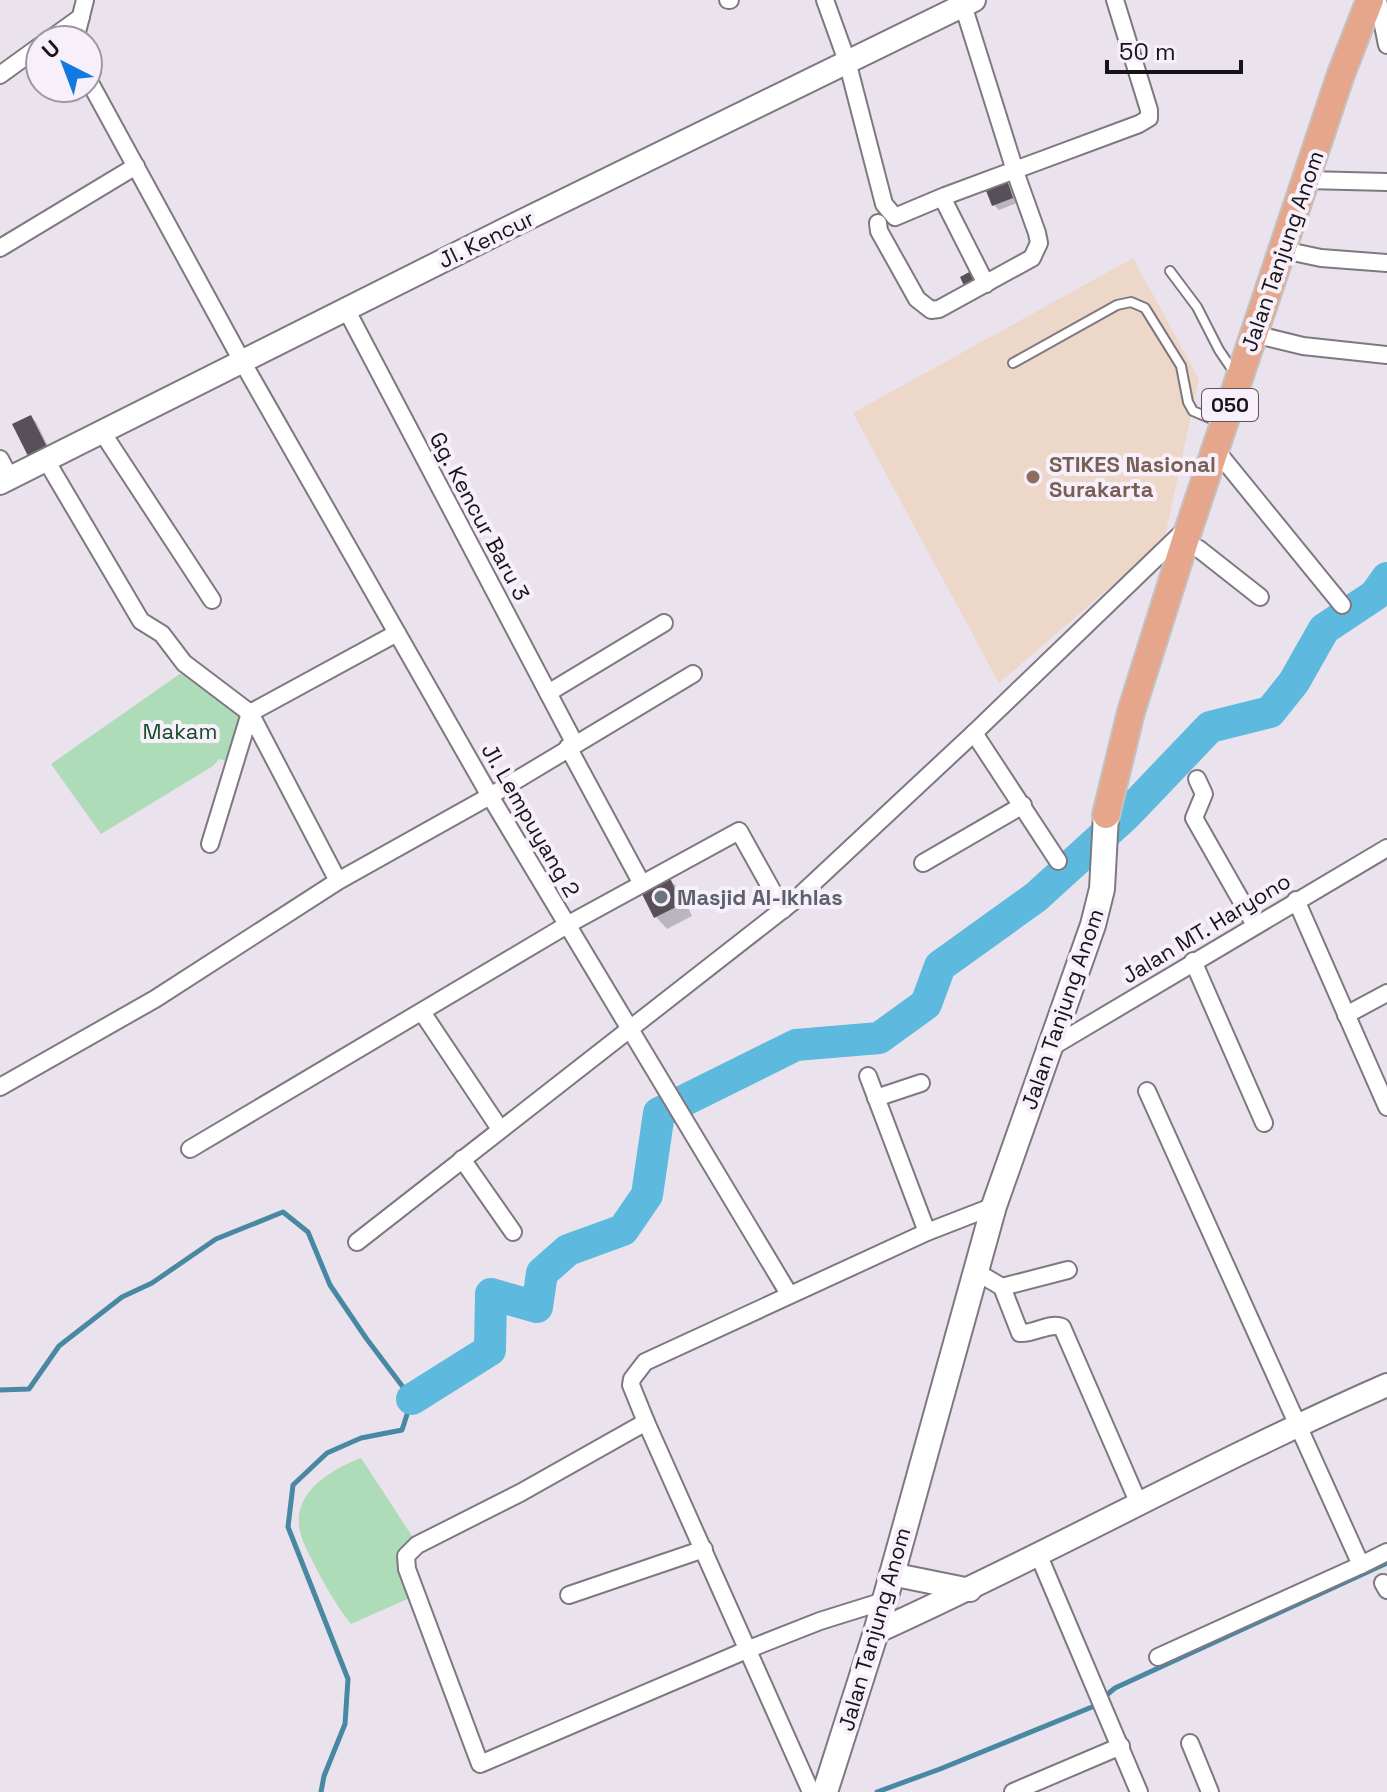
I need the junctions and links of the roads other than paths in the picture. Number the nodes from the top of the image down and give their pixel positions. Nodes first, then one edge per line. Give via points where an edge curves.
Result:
1 (85, 0) edge
2 (825, 0) edge
3 (1115, 0) edge
4 (1370, 0) edge
5 (1378, 0) edge
6 (968, 2) edge
7 (81, 17) junction
8 (71, 24) edge
9 (79, 24) edge
10 (1387, 45) edge
11 (24, 58) edge
12 (847, 61) junction
13 (0, 75) edge
14 (102, 104) edge
15 (136, 166) junction
16 (1015, 171) junction
17 (1306, 180) junction
18 (1387, 182) edge
19 (946, 205) dead end
20 (878, 223) dead end
21 (0, 248) edge
22 (1283, 250) junction
23 (1387, 263) edge
24 (1170, 271) dead end
25 (986, 284) junction
26 (346, 309) junction
27 (1254, 334) junction
28 (1387, 355) edge
29 (243, 363) junction
30 (1013, 363) dead end
31 (1239, 379) junction
32 (1224, 423) junction
33 (102, 432) junction
34 (1215, 449) junction
35 (46, 460) junction
36 (3, 473) edge
37 (1187, 534) junction
38 (1260, 597) dead end
39 (212, 600) dead end
40 (1342, 605) dead end
41 (664, 623) dead end
42 (397, 633) junction
43 (693, 674) dead end
44 (548, 693) junction
45 (250, 713) junction
46 (974, 733) junction
47 (572, 746) junction
48 (1197, 779) dead end
49 (490, 796) junction
50 (1023, 805) junction
51 (1106, 815) joint
52 (210, 844) dead end
53 (1387, 848) edge
54 (1058, 861) dead end
55 (923, 863) dead end
56 (338, 881) junction
57 (642, 884) junction
58 (1296, 900) junction
59 (783, 910) junction
60 (567, 925) junction
61 (1255, 925) junction
62 (1193, 961) junction
63 (1387, 993) edge
64 (422, 1012) junction
65 (1346, 1015) junction
66 (629, 1030) junction
67 (1050, 1048) junction
68 (868, 1076) dead end
69 (921, 1083) dead end
70 (0, 1087) edge
71 (1147, 1091) dead end
72 (876, 1098) junction
73 (1387, 1107) edge
74 (1264, 1123) dead end
75 (500, 1129) junction
76 (190, 1149) dead end
77 (462, 1159) junction
78 (994, 1206) junction
79 (513, 1232) dead end
80 (927, 1232) junction
81 (357, 1242) dead end
82 (1068, 1270) dead end
83 (975, 1271) junction
84 (1002, 1287) junction
85 (789, 1294) junction
86 (1387, 1385) edge
87 (646, 1422) junction
88 (1296, 1425) junction
89 (1139, 1504) junction
90 (704, 1549) junction
91 (1387, 1552) edge
92 (1039, 1556) junction
93 (1361, 1565) junction
94 (891, 1574) junction
95 (970, 1590) junction
96 (569, 1595) dead end
97 (884, 1601) junction
98 (876, 1632) junction
99 (749, 1649) junction
100 (1158, 1657) dead end
101 (1190, 1743) dead end
102 (1121, 1746) junction
103 (811, 1792) edge
104 (825, 1792) edge
105 (1013, 1792) edge
106 (1139, 1792) edge
107 (1210, 1792) edge

1 - 7 street
2 - 12 street
3 - 16 street via 1149,118
4 - 17 main road, Jalan Tanjung Anom / 050
5 - 10 street
6 - 12 street, Jl. Kencur
6 - 16 street
7 - 8 street
7 - 9 street
11 - 13 street
12 - 16 street via 891,215
12 - 26 street, Jl. Kencur
14 - 15 street, Jl. Lempuyang 2
15 - 21 street
15 - 29 street, Jl. Lempuyang 2
16 - 25 street via 1037,233 1037,251
17 - 18 street
17 - 22 main road, Jalan Tanjung Anom / 050
19 - 25 street
20 - 25 street via 923,305 931,310
22 - 23 street
22 - 27 main road, Jalan Tanjung Anom / 050
24 - 31 lane
26 - 29 street, Jl. Kencur
26 - 44 street, Gg. Kencur Baru 3
27 - 28 street via 1303,346
27 - 31 main road, Jalan Tanjung Anom / 050
29 - 33 street, Jl. Kencur
29 - 42 street, Jl. Lempuyang 2
30 - 32 lane via 1131,302 1145,308 1181,366 1193,411
31 - 32 main road, Jalan Tanjung Anom / 050
32 - 34 main road, Jalan Tanjung Anom / 050
33 - 35 street, Jl. Kencur
33 - 39 street
34 - 37 main road, Jalan Tanjung Anom / 050
34 - 40 street
35 - 36 street, Jl. Kencur
35 - 45 street via 141,621 162,634 184,663
37 - 38 street
37 - 46 street
37 - 51 main road, Jalan Tanjung Anom / 050 via 1131,712
41 - 44 street
42 - 45 street
42 - 49 street, Jl. Lempuyang 2
43 - 47 street
44 - 47 street, Gg. Kencur Baru 3
45 - 52 street
45 - 56 street
46 - 50 street
46 - 59 street
47 - 49 street
47 - 57 street, Gg. Kencur Baru 3
48 - 61 street via 1204,794 1196,824
49 - 56 street
49 - 60 street, Jl. Lempuyang 2
50 - 54 street
50 - 55 street
51 - 67 main road, Jalan Tanjung Anom / 050 via 1102,889
53 - 58 street, Jalan MT. Haryono
56 - 70 street via 148,1003
57 - 59 street via 739,831
57 - 60 street
58 - 61 street, Jalan MT. Haryono
58 - 65 street
59 - 66 street
60 - 64 street
60 - 66 street, Jl. Lempuyang 2
61 - 62 street, Jalan MT. Haryono
62 - 67 street, Jalan MT. Haryono
62 - 74 street
63 - 65 street
64 - 75 street
64 - 76 street
65 - 73 street
66 - 75 street
66 - 85 street, Jl. Lempuyang 2
67 - 78 main road, Jalan Tanjung Anom / 050
68 - 72 street
69 - 72 street
71 - 88 street
72 - 80 street
75 - 77 street
77 - 79 street
77 - 81 street
78 - 80 street
78 - 83 main road, Jalan Tanjung Anom / 050
80 - 85 street
82 - 84 street
83 - 84 street
83 - 94 main road, Jalan Tanjung Anom / 050
84 - 89 street via 1020,1333 1053,1324 1062,1327
85 - 87 street via 645,1362 631,1385
86 - 88 street
87 - 90 street
87 - 99 street via 417,1545 406,1556 480,1764
88 - 89 street
88 - 93 street
89 - 92 street
90 - 96 street
90 - 99 street
91 - 93 street
92 - 95 street
92 - 102 street
93 - 100 street
94 - 95 street
94 - 97 main road, Jalan Tanjung Anom / 050
95 - 98 street
97 - 98 main road, Jalan Tanjung Anom / 050
97 - 99 street
98 - 104 main road, Jalan Tanjung Anom / 050
99 - 103 street
101 - 107 street
102 - 105 street
102 - 106 street

